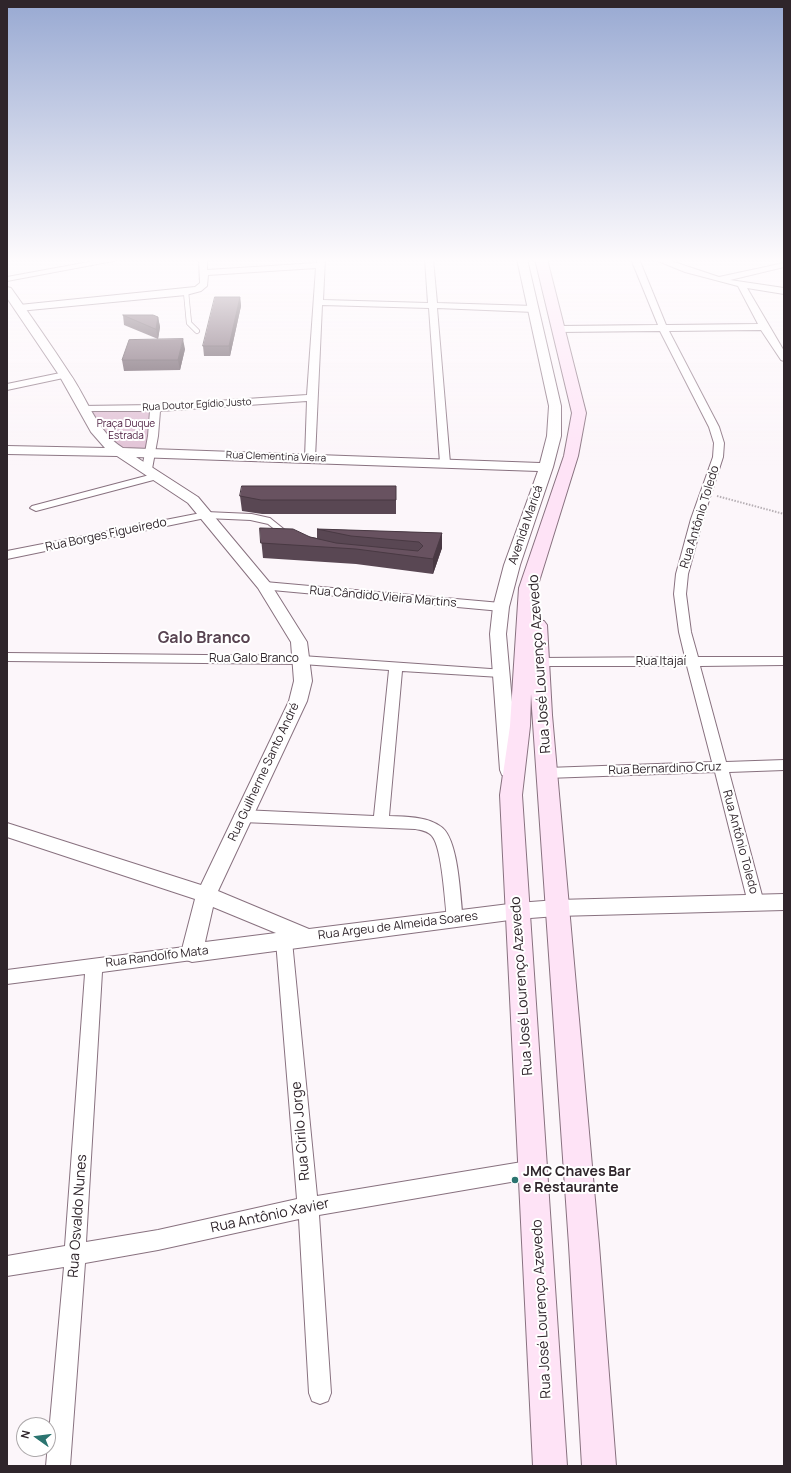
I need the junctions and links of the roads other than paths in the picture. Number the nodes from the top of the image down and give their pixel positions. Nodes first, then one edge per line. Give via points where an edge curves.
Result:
1 (764, 327) edge
2 (33, 328) edge
3 (194, 328) edge
4 (316, 328) edge
5 (434, 328) edge
6 (538, 328) edge
7 (663, 328) junction
8 (689, 328) edge
9 (558, 329) joint
10 (197, 331) dead end
11 (784, 357) edge
12 (65, 375) junction
13 (7, 387) edge
14 (312, 398) junction
15 (83, 408) junction
16 (155, 408) junction
17 (7, 450) edge
18 (118, 452) junction
19 (151, 453) junction
20 (310, 458) junction
21 (444, 463) junction
22 (546, 467) junction
23 (152, 473) junction
24 (36, 508) dead end
25 (206, 514) junction
26 (293, 539) edge
27 (7, 555) edge
28 (534, 567) junction
29 (265, 586) junction
30 (501, 607) junction
31 (7, 657) edge
32 (302, 660) junction
33 (784, 661) edge
34 (539, 662) junction
35 (693, 662) junction
36 (396, 667) junction
37 (500, 673) junction
38 (784, 765) edge
39 (721, 768) junction
40 (547, 773) junction
41 (511, 795) junction
42 (242, 816) junction
43 (381, 822) junction
44 (7, 830) edge
45 (206, 895) junction
46 (784, 902) edge
47 (756, 903) junction
48 (557, 908) junction
49 (518, 911) junction
50 (455, 918) junction
51 (307, 938) junction
52 (284, 941) junction
53 (192, 953) junction
54 (94, 966) junction
55 (7, 977) edge
56 (534, 1169) junction
57 (308, 1207) junction
58 (75, 1254) junction
59 (7, 1266) edge
60 (320, 1393) dead end
61 (544, 1462) edge
62 (601, 1465) edge
63 (58, 1466) edge

1 - 11 street
2 - 12 street, Rua Guilherme Santo André
3 - 10 lane
4 - 14 street
5 - 21 street
6 - 22 street, Avenida Maricá via 555,406 554,436
7 - 8 street
7 - 9 street
7 - 35 street, Rua Antônio Toledo via 716,432 719,443 718,457 682,574 680,594 684,632
9 - 28 main road via 579,413 571,456
12 - 13 street
12 - 15 street, Rua Guilherme Santo André
14 - 16 street, Rua Doutor Egídio Justo
14 - 20 street
15 - 16 street, Rua Doutor Egídio Justo
15 - 18 street, Rua Guilherme Santo André via 98,432
16 - 19 street
17 - 18 street, Rua Clementina Vieira
18 - 19 street, Rua Clementina Vieira
18 - 23 street, Rua Guilherme Santo André
19 - 20 street, Rua Clementina Vieira
19 - 23 street
20 - 21 street, Rua Clementina Vieira
21 - 22 street, Rua Clementina Vieira
22 - 30 street, Avenida Maricá via 512,565
23 - 24 street
23 - 25 street, Rua Guilherme Santo André via 193,500
25 - 26 lane via 251,517 269,522
25 - 27 street, Rua Borges Figueiredo
25 - 29 street, Rua Guilherme Santo André
28 - 34 main road, Rua José Lourenço Azevedo
28 - 41 main road, Rua José Lourenço Azevedo via 528,588 520,726
29 - 30 street, Rua Cândido Vieira Martins
29 - 32 street, Rua Guilherme Santo André via 299,642
30 - 37 street, Avenida Maricá via 498,634
31 - 32 street, Rua Galo Branco
32 - 36 street, Rua Galo Branco
32 - 42 street, Rua Guilherme Santo André via 303,681 298,701
33 - 35 street, Rua Itajaí
34 - 35 street, Rua Itajaí
34 - 40 main road, Rua José Lourenço Azevedo
35 - 39 street, Rua Antônio Toledo
36 - 37 street, Rua Galo Branco
36 - 43 street
37 - 41 street, Avenida Maricá
38 - 39 street, Rua Bernardino Cruz
39 - 40 street, Rua Bernardino Cruz
39 - 47 street, Rua Antônio Toledo
40 - 48 main road, Rua José Lourenço Azevedo
41 - 49 main road, Rua José Lourenço Azevedo
42 - 43 street
42 - 45 street, Rua Guilherme Santo André
43 - 50 street via 415,823 432,828 440,834 445,848
44 - 45 street, Rua Argeu de Almeida Soares
45 - 51 street, Rua Argeu de Almeida Soares
45 - 53 street, Rua Guilherme Santo André
46 - 47 street, Rua Argeu de Almeida Soares
47 - 48 street, Rua Argeu de Almeida Soares
48 - 49 street, Rua Argeu de Almeida Soares
48 - 62 main road, Rua José Lourenço Azevedo
49 - 50 street, Rua Argeu de Almeida Soares
49 - 56 main road, Rua José Lourenço Azevedo
50 - 51 street, Rua Argeu de Almeida Soares
51 - 52 street, Rua Randolfo Mata
52 - 53 street, Rua Randolfo Mata
52 - 57 street, Rua Cirilo Jorge
53 - 54 street, Rua Randolfo Mata
54 - 55 street, Rua Randolfo Mata
54 - 58 street, Rua Osvaldo Nunes
56 - 57 street, Rua Antônio Xavier
56 - 61 main road, Rua José Lourenço Azevedo
57 - 58 street, Rua Antônio Xavier via 158,1240
57 - 60 street, Rua Cirilo Jorge
58 - 59 street, Rua Antônio Xavier
58 - 63 street, Rua Osvaldo Nunes

